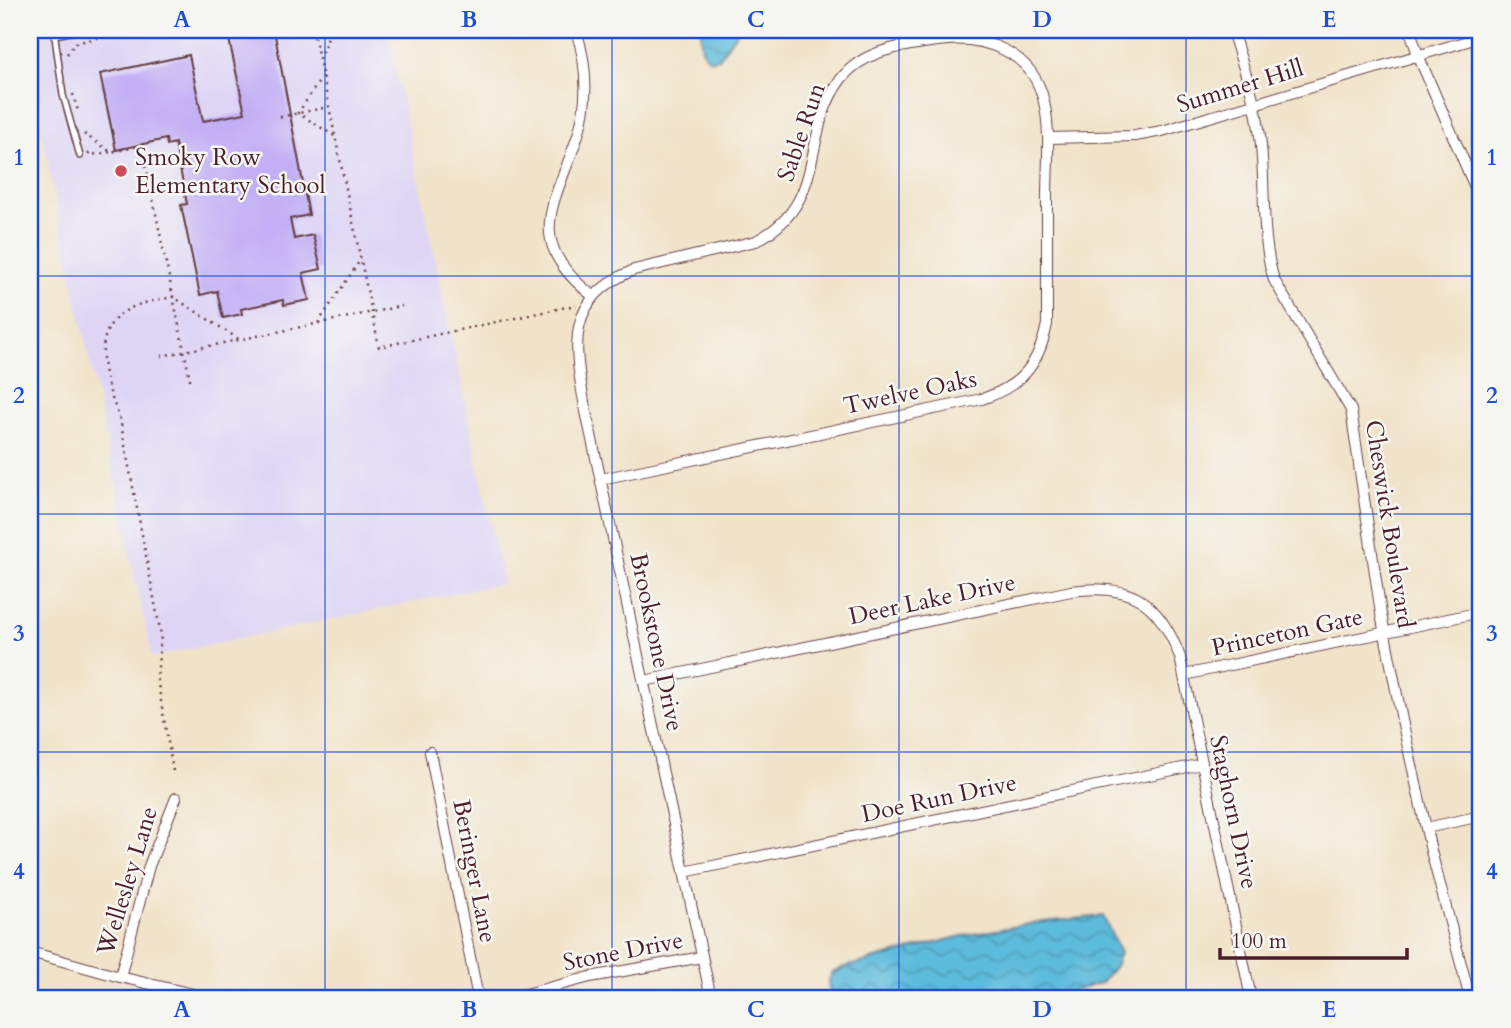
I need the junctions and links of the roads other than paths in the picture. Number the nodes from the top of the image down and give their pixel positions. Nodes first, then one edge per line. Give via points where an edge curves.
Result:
1 (80, 30) edge
2 (576, 30) edge
3 (1232, 30) edge
4 (1410, 30) edge
5 (54, 33) edge
6 (944, 35) edge
7 (1481, 37) edge
8 (1418, 55) junction
9 (1253, 104) junction
10 (1048, 138) junction
11 (80, 156) dead end
12 (1481, 201) edge
13 (591, 294) junction
14 (601, 479) junction
15 (1481, 612) edge
16 (1385, 633) junction
17 (1184, 675) junction
18 (644, 681) junction
19 (430, 752) dead end
20 (1202, 764) junction
21 (176, 798) dead end
22 (1481, 816) edge
23 (1426, 828) junction
24 (684, 872) junction
25 (30, 952) edge
26 (702, 957) junction
27 (120, 977) junction
28 (210, 998) edge
29 (478, 998) edge
30 (511, 998) edge
31 (711, 998) edge
32 (1251, 998) edge
33 (1470, 998) edge

1 - 5 lane
2 - 13 street via 584,53 586,85 579,134 555,193 550,229 563,266
3 - 9 street, Cheswick Boulevard
4 - 8 street
5 - 11 lane via 63,95
6 - 10 street, Sable Run via 992,43 1020,59 1044,99
6 - 13 street, Sable Run via 872,55 844,76 828,101 798,204 773,232 755,242 634,270
7 - 8 street, Summer Hill
8 - 9 street, Summer Hill
8 - 12 street
9 - 10 street, Summer Hill via 1135,136
9 - 16 street, Cheswick Boulevard via 1262,153 1268,261 1274,280 1351,410
10 - 14 street, Twelve Oaks via 1047,324 1036,358 1016,383 982,399
13 - 14 street, Brookstone Drive via 579,325 576,353
14 - 18 street, Brookstone Drive
15 - 16 street, Princeton Gate
16 - 17 street, Princeton Gate
16 - 23 street, Cheswick Boulevard
17 - 18 street, Deer Lake Drive via 1170,631 1151,607 1137,597 1091,588
17 - 20 street, Staghorn Drive
18 - 24 street, Brookstone Drive
19 - 29 street, Beringer Lane
20 - 24 street, Doe Run Drive
20 - 32 street, Staghorn Drive
21 - 27 street, Wellesley Lane via 149,866
22 - 23 street
23 - 33 street, Cheswick Boulevard
24 - 26 street, Brookstone Drive
25 - 27 street
26 - 30 street, Stone Drive via 590,977
26 - 31 street, Brookstone Drive
27 - 28 street

